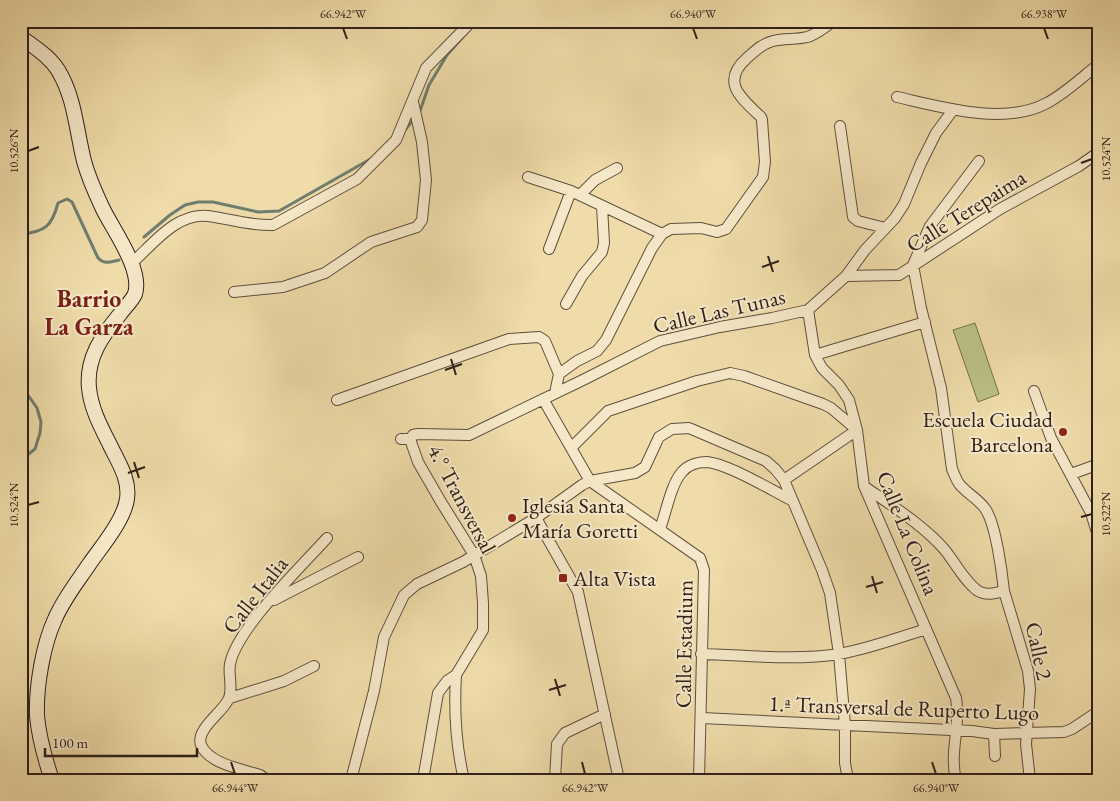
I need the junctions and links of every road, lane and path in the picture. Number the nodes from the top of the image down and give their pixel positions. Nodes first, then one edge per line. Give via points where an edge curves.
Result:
1 (472, 21) edge
2 (834, 21) edge
3 (21, 37) edge
4 (1099, 64) edge
5 (897, 97) dead end
6 (413, 102) junction
7 (953, 110) junction
8 (840, 126) dead end
9 (1099, 152) edge
10 (979, 161) dead end
11 (617, 168) dead end
12 (528, 177) dead end
13 (575, 193) junction
14 (602, 206) junction
15 (885, 228) junction
16 (662, 234) junction
17 (549, 249) dead end
18 (132, 263) junction
19 (913, 265) junction
20 (846, 276) junction
21 (234, 292) dead end
22 (566, 304) dead end
23 (808, 310) junction
24 (925, 322) junction
25 (815, 355) junction
26 (559, 374) junction
27 (1034, 391) dead end
28 (555, 393) junction
29 (543, 399) junction
30 (337, 400) dead end
31 (857, 430) junction
32 (405, 439) joint
33 (571, 448) junction
34 (1099, 464) edge
35 (1071, 474) junction
36 (784, 480) junction
37 (590, 481) junction
38 (864, 486) junction
39 (793, 501) junction
40 (536, 518) junction
41 (660, 529) junction
42 (327, 538) dead end
43 (1099, 539) edge
44 (474, 555) junction
45 (358, 556) dead end
46 (1004, 591) junction
47 (268, 604) junction
48 (926, 629) junction
49 (701, 654) junction
50 (839, 654) junction
51 (314, 666) dead end
52 (456, 675) junction
53 (230, 698) junction
54 (1099, 711) edge
55 (605, 714) junction
56 (702, 718) junction
57 (845, 726) junction
58 (957, 727) junction
59 (994, 734) junction
60 (1026, 734) junction
61 (995, 756) dead end
62 (52, 780) edge
63 (267, 780) edge
64 (351, 780) edge
65 (423, 780) edge
66 (464, 780) edge
67 (555, 780) edge
68 (618, 780) edge
69 (699, 780) edge
70 (848, 780) edge
71 (956, 780) edge
72 (1030, 780) edge

1 - 6 street via 426,68
2 - 16 street via 808,37 767,43 738,66 734,86 762,120 764,173 761,182 726,229 717,232 701,228 671,229
3 - 18 main road via 49,59 64,82 74,106 84,162 102,208
4 - 7 street via 1041,106 1005,113
5 - 7 street
6 - 18 street via 396,140 357,179 273,225 260,226 206,216 188,218 173,226
6 - 21 street via 426,180 422,220 417,228 371,242 325,274 283,287
7 - 15 street, Calle Las Tunas via 936,133 900,211
8 - 15 street via 853,218
9 - 19 street, Calle Terepaima via 1000,209
10 - 19 street via 930,226
11 - 13 street
12 - 13 street
13 - 14 street
13 - 17 street
14 - 16 street
14 - 22 street via 602,252 582,276
15 - 20 street, Calle Las Tunas
16 - 26 street via 630,288 606,340 597,351
18 - 62 main road via 134,294 95,348 88,384 92,407 124,474 127,499 124,511 108,538 64,601 42,660 37,715 44,757
19 - 20 street, Calle Terepaima via 899,275
19 - 24 street, Calle 2
20 - 23 street, Calle Las Tunas
23 - 25 street
23 - 28 street, Calle Las Tunas via 660,341
24 - 25 street
24 - 46 street, Calle 2 via 941,388 952,469 956,480 989,516
25 - 31 street, Calle La Colina via 849,400
26 - 28 street
26 - 30 street via 545,341 539,337 509,339
27 - 35 street via 1051,438
28 - 29 street, Calle Las Tunas
29 - 32 street, Calle Las Tunas via 469,435 418,434
29 - 33 street, Calle Estadium
31 - 33 street via 823,404 730,373 608,411
31 - 36 street
31 - 38 street, Calle La Colina
32 - 44 street, 4.° Transversal
33 - 37 street, Calle Estadium
34 - 35 street
35 - 43 street via 1091,513
36 - 37 street via 766,461 689,428 672,429 659,437 645,467 635,473
36 - 39 street
37 - 40 street
37 - 41 street, Calle Estadium
38 - 46 street via 902,512 943,548 978,590 984,594
38 - 48 street, Calle La Colina
39 - 41 street via 724,466 697,463 689,466 677,480
39 - 50 street via 830,594
40 - 44 street
40 - 55 street via 578,592
41 - 49 street, Calle Estadium via 698,554 702,562
42 - 47 street, Calle Italia
44 - 52 street, 4.° Transversal via 481,576 483,630
44 - 64 street via 417,584 398,605 384,637
45 - 47 street
46 - 60 street, Calle 2 via 1028,672 1030,689
47 - 53 street, Calle Italia via 242,635 230,664
48 - 50 street
48 - 58 street, Calle La Colina via 956,698
49 - 50 street via 807,657
49 - 56 street, Calle Estadium
50 - 57 street
51 - 53 street via 284,681
52 - 65 street, 4.° Transversal via 438,693
52 - 66 street via 455,705
53 - 63 street via 200,734 200,744 212,759
54 - 60 street, 1.ª Transversal de Ruperto Lugo via 1064,732
55 - 67 street via 565,732 557,744
55 - 68 street
56 - 57 street, 1.ª Transversal de Ruperto Lugo
56 - 69 street, Calle Estadium
57 - 58 street, 1.ª Transversal de Ruperto Lugo
57 - 70 street
58 - 59 street, 1.ª Transversal de Ruperto Lugo
58 - 71 street, Calle La Colina via 952,755
59 - 60 street, 1.ª Transversal de Ruperto Lugo
59 - 61 street
60 - 72 street, Calle 2

